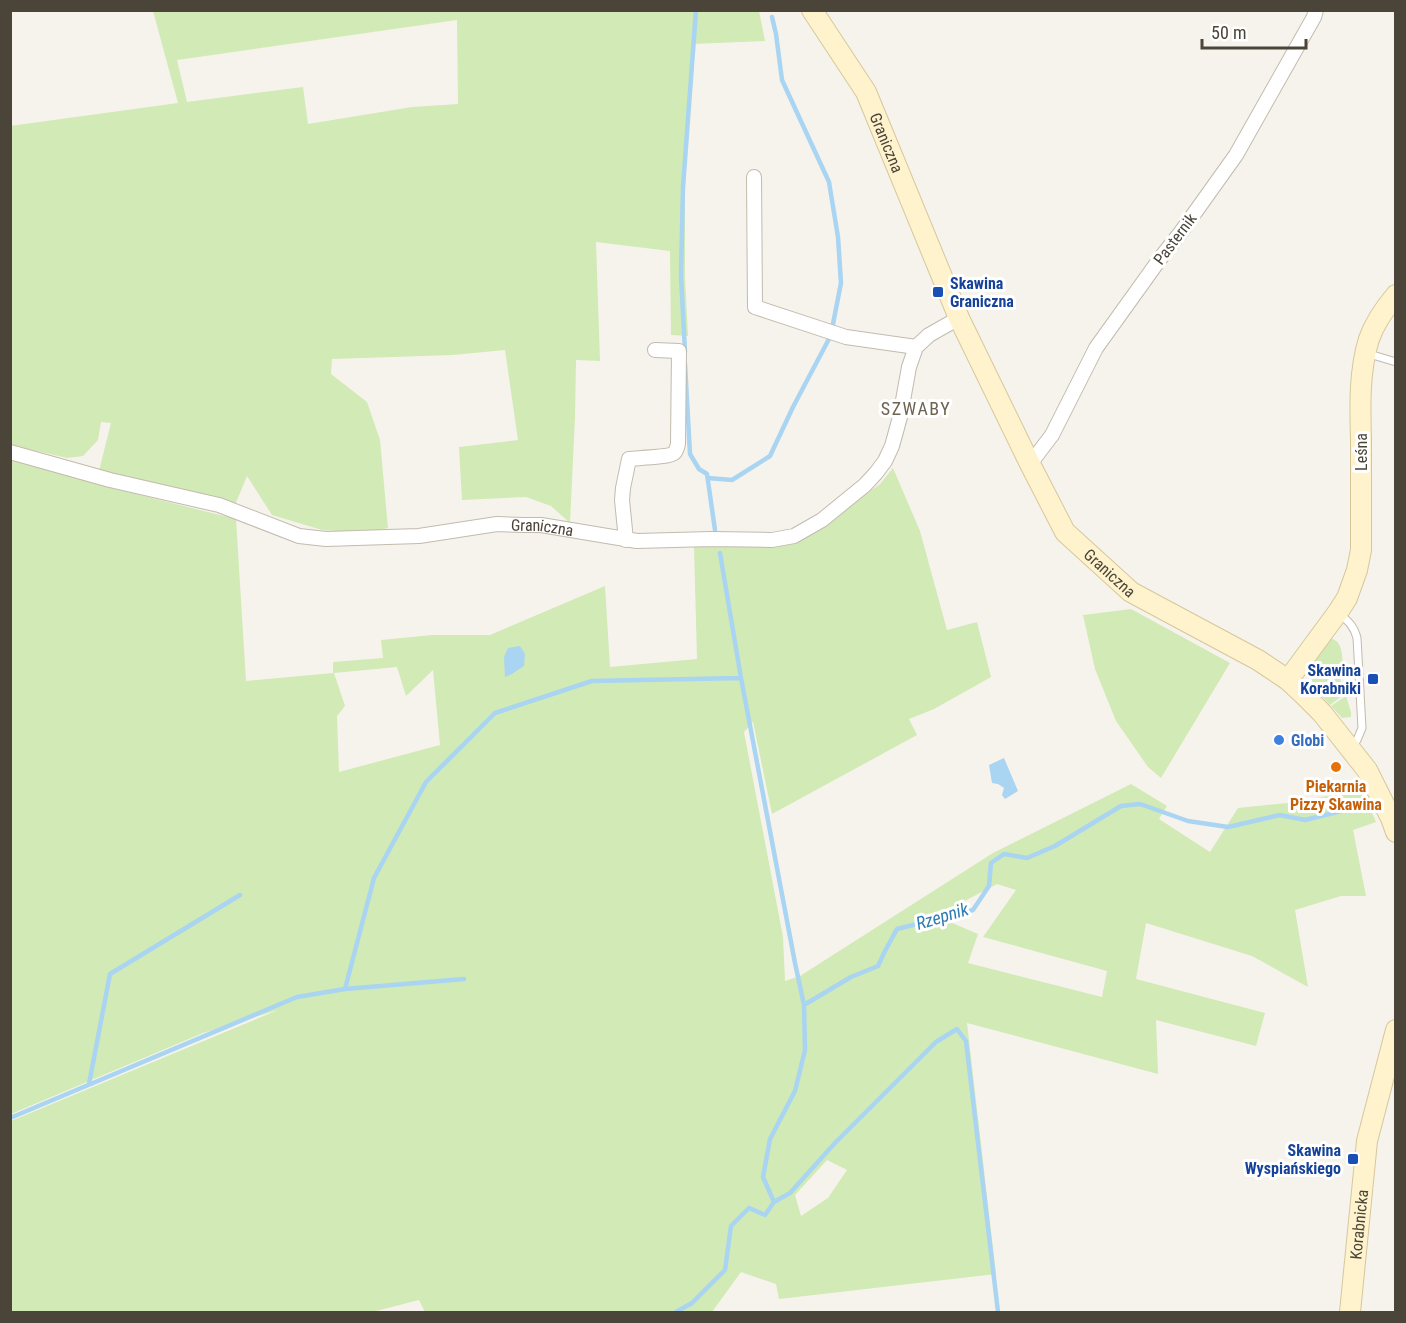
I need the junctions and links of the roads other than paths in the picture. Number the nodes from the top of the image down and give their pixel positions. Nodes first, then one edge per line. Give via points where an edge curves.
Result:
1 (812, 10) edge
2 (1316, 10) edge
3 (754, 177) dead end
4 (1395, 296) edge
5 (959, 318) junction
6 (916, 346) junction
7 (655, 350) dead end
8 (1366, 353) junction
9 (1395, 362) edge
10 (10, 452) edge
11 (1029, 464) junction
12 (626, 540) junction
13 (1338, 612) junction
14 (1288, 680) junction
15 (1349, 747) junction
16 (1393, 825) edge
17 (1395, 1030) edge
18 (1350, 1312) edge

1 - 5 street, Graniczna via 866,92
2 - 11 street, Pasternik via 1236,155 1096,348 1052,435
3 - 6 street via 755,307 846,338
4 - 8 street, Leśna via 1376,323
5 - 6 street
5 - 11 street, Graniczna
6 - 12 street, Graniczna via 900,417 885,461 865,485 822,520 794,536 772,540
7 - 12 street via 679,351 678,444 669,456 629,459 622,500
8 - 9 lane
8 - 13 street, Leśna via 1361,400 1361,550 1352,585
10 - 12 street, Graniczna via 219,505 299,536 419,536 515,524
11 - 14 street, Graniczna via 1065,532 1131,592
13 - 14 street, Leśna
13 - 15 lane via 1350,622 1357,638 1362,728
14 - 15 street, Graniczna
15 - 16 street via 1373,781
17 - 18 street, Korabnicka via 1367,1141

